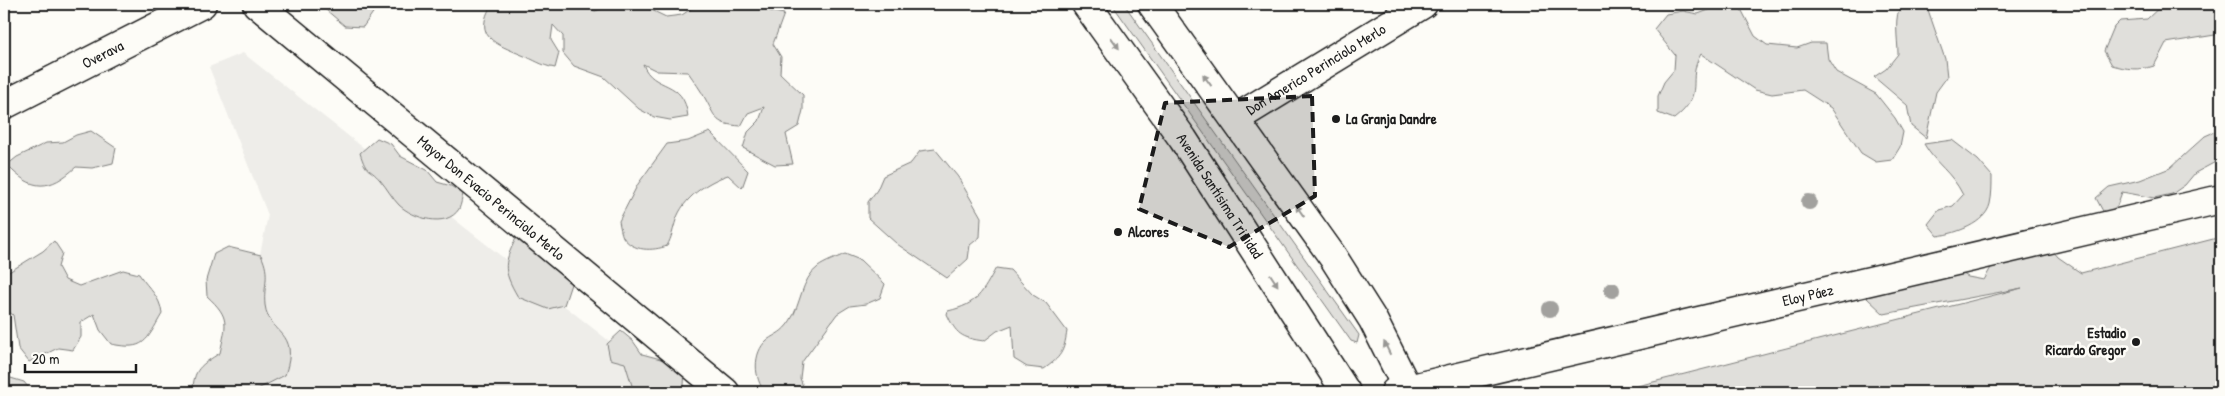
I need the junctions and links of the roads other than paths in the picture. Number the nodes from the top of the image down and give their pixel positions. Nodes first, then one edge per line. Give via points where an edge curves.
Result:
1 (202, 4) edge
2 (257, 4) edge
3 (1086, 4) edge
4 (1152, 4) edge
5 (1423, 4) edge
6 (4, 105) edge
7 (1235, 119) junction
8 (2221, 199) edge
9 (1404, 391) edge
10 (725, 392) edge
11 (1346, 392) edge

1 - 6 street, Overava
2 - 10 street, Mayor Don Evacio Perinciolo Merlo
3 -> 11 street, Avenida Santísima Trinidad via 1183,139
7 -> 4 street
5 - 7 street, Don Americo Perinciolo Merlo
9 -> 7 street via 1368,312
8 - 9 street, Eloy Páez

